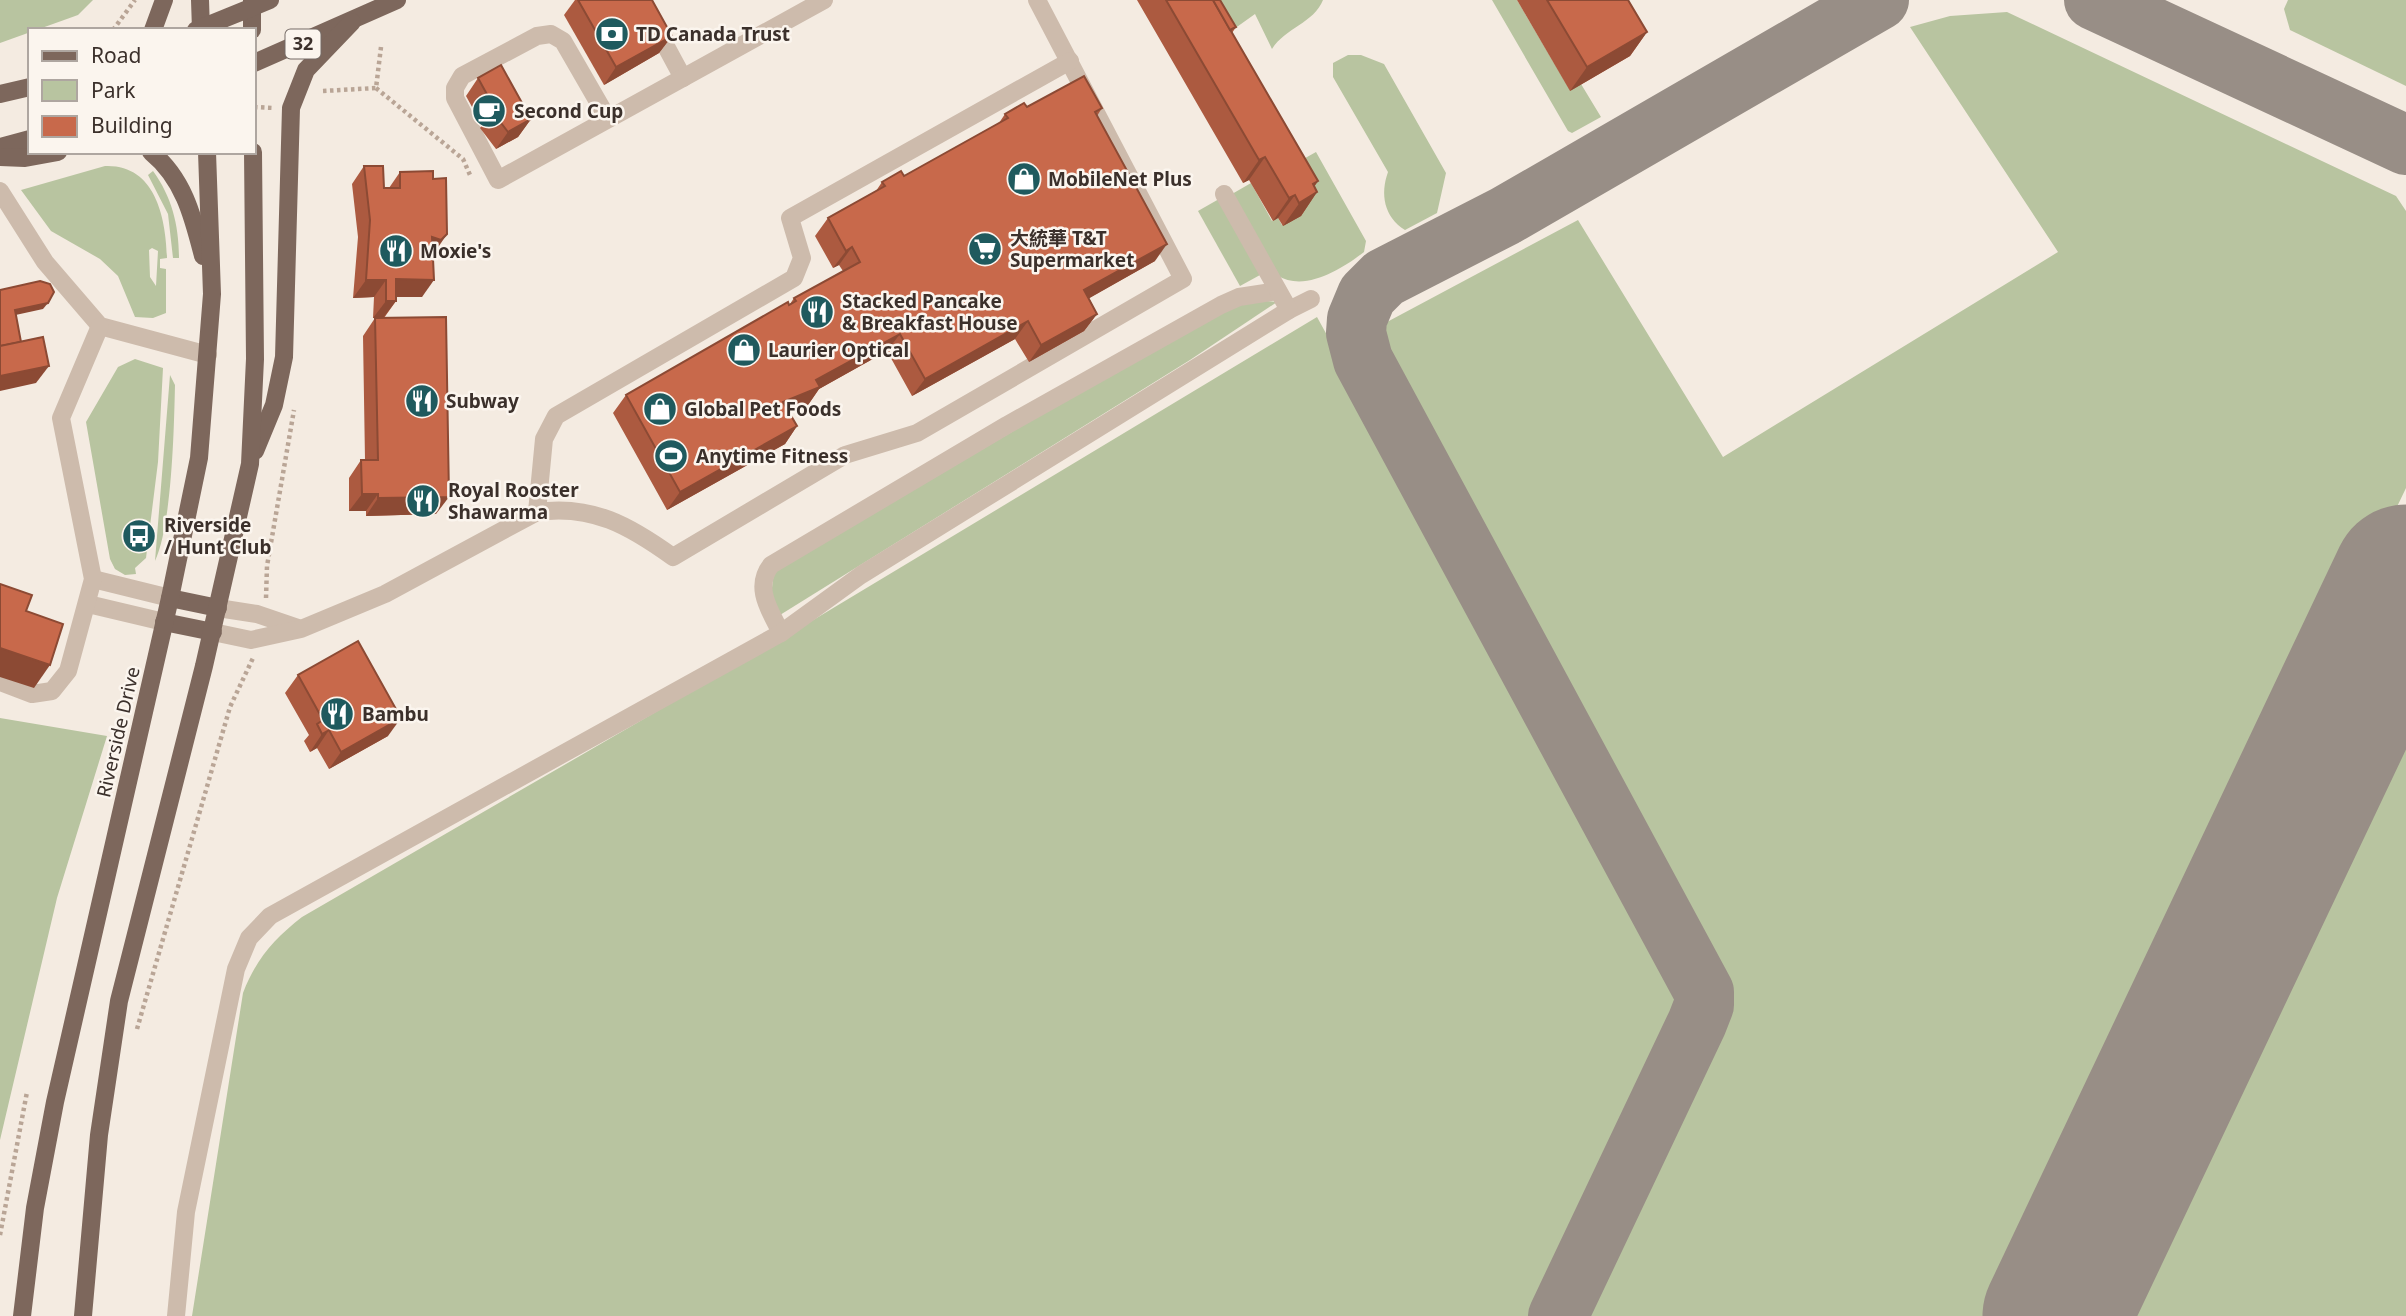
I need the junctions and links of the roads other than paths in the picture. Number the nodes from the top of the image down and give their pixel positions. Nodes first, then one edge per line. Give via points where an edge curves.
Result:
1 (164, 0) edge
2 (200, 0) edge
3 (270, 0) edge
4 (397, 0) edge
5 (640, 0) edge
6 (824, 0) edge
7 (1037, 0) edge
8 (252, 4) edge
9 (352, 22) junction
10 (154, 28) edge
11 (200, 28) edge
12 (202, 28) edge
13 (252, 28) edge
14 (1070, 61) junction
15 (256, 62) edge
16 (683, 78) junction
17 (28, 87) edge
18 (0, 94) edge
19 (608, 119) junction
20 (28, 140) edge
21 (0, 148) edge
22 (47, 154) edge
23 (153, 154) edge
24 (207, 154) edge
25 (253, 154) edge
26 (0, 157) edge
27 (0, 191) edge
28 (1223, 194) dead end
29 (1278, 291) junction
30 (212, 294) junction
31 (1311, 299) dead end
32 (1289, 310) junction
33 (100, 327) junction
34 (208, 355) junction
35 (250, 464) junction
36 (537, 512) junction
37 (93, 579) junction
38 (170, 598) junction
39 (88, 604) junction
40 (218, 608) junction
41 (164, 622) junction
42 (301, 629) junction
43 (212, 632) junction
44 (782, 633) junction
45 (0, 682) edge
46 (22, 1316) edge
47 (83, 1316) edge
48 (176, 1316) edge

1 - 10 main road
2 - 11 main road
3 - 8 main road
4 - 9 main road, 32
5 - 16 lane
6 - 16 lane
7 - 14 lane
8 - 12 main road
8 - 13 main road
9 - 15 main road, 32
9 - 35 main road via 306,69 291,108 284,357 274,405
14 - 36 lane via 790,218 802,258 794,278 556,416 544,439
14 - 36 lane via 1183,279 917,433 845,455 673,557 632,528 562,509
16 - 19 lane
17 - 18 main road
19 - 19 lane via 498,180 454,88 462,76 537,36 551,34 563,41
20 - 21 main road
22 - 26 main road
23 - 30 main road via 175,176 186,197
24 - 30 main road, Riverside Drive
25 - 35 main road via 255,359
27 - 33 lane via 45,262
28 - 29 lane
29 - 32 lane
29 - 44 lane via 1221,304 771,565 763,594
30 - 34 main road, Riverside Drive
31 - 32 lane
32 - 44 lane via 861,575
33 - 34 lane
33 - 37 lane via 61,418
34 - 38 main road, Riverside Drive via 199,457
35 - 40 main road
36 - 42 lane via 385,594
37 - 38 lane
37 - 39 lane
38 - 40 main road
38 - 41 main road, Riverside Drive
39 - 41 lane
39 - 45 lane via 68,671 52,691 32,694
40 - 42 lane via 257,614
40 - 43 main road
41 - 43 main road
41 - 46 main road, Riverside Drive via 55,1102 35,1208
42 - 43 lane via 251,640
43 - 47 main road via 115,1020 99,1135
44 - 48 lane via 258,926 236,969 186,1212

